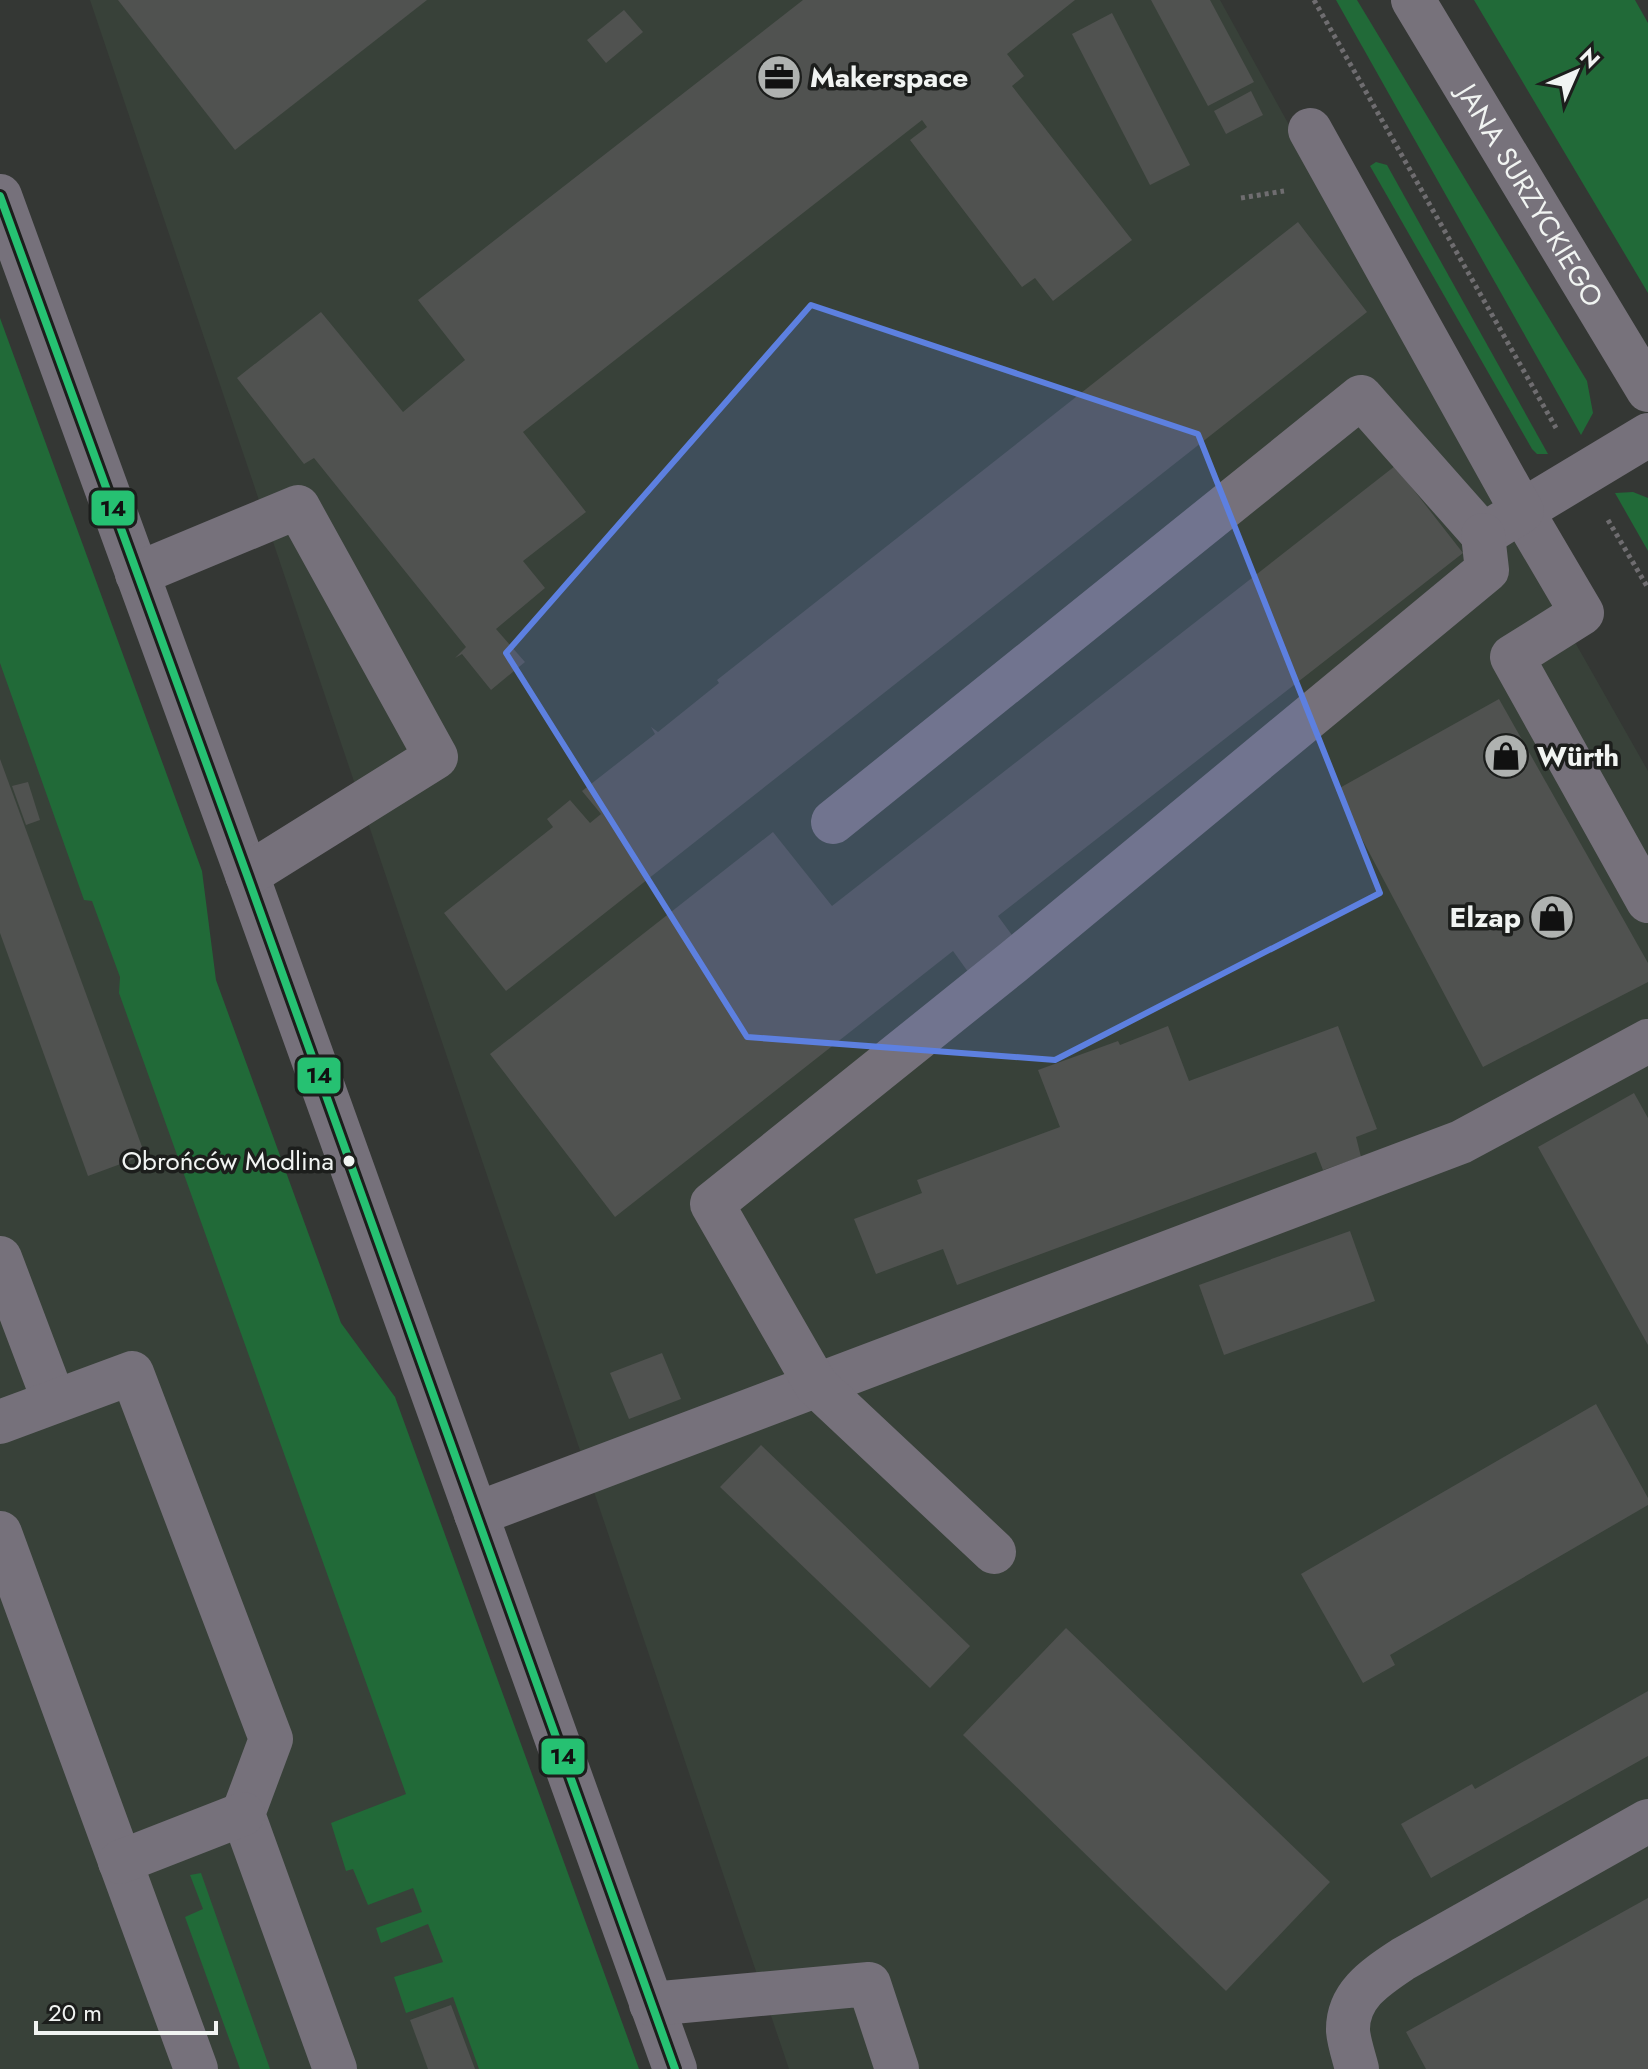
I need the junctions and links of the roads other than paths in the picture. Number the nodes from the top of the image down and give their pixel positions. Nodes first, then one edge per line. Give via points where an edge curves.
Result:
1 (1413, 0) edge
2 (1310, 130) dead end
3 (0, 196) edge
4 (1648, 390) edge
5 (1648, 435) edge
6 (1522, 511) junction
7 (1483, 535) junction
8 (137, 574) junction
9 (833, 822) dead end
10 (247, 875) junction
11 (1648, 901) edge
12 (1648, 1041) edge
13 (0, 1258) edge
14 (816, 1385) junction
15 (54, 1401) junction
16 (0, 1422) edge
17 (476, 1514) junction
18 (0, 1533) edge
19 (994, 1552) dead end
20 (243, 1814) junction
21 (1648, 1821) edge
22 (120, 1862) junction
23 (651, 2004) junction
24 (196, 2069) edge
25 (335, 2069) edge
26 (675, 2069) edge
27 (897, 2069) edge
28 (1357, 2069) edge

1 - 4 main road, JANA SURZYCKIEGO
2 - 6 street
3 - 8 street
5 - 6 street
6 - 7 street
6 - 11 street via 1582,613 1512,657
7 - 9 street via 1361,397
7 - 14 street via 1487,570 712,1204
8 - 10 street
8 - 10 street via 298,507 436,757
10 - 17 street
12 - 14 street via 1461,1142
13 - 15 street
14 - 17 street
14 - 19 street
15 - 16 street
15 - 20 street via 132,1373 271,1739
17 - 23 street
18 - 22 street
20 - 22 street
20 - 25 street
21 - 28 street via 1369,1981 1353,2003 1348,2031
22 - 24 street
23 - 26 street
23 - 27 street via 869,1984

